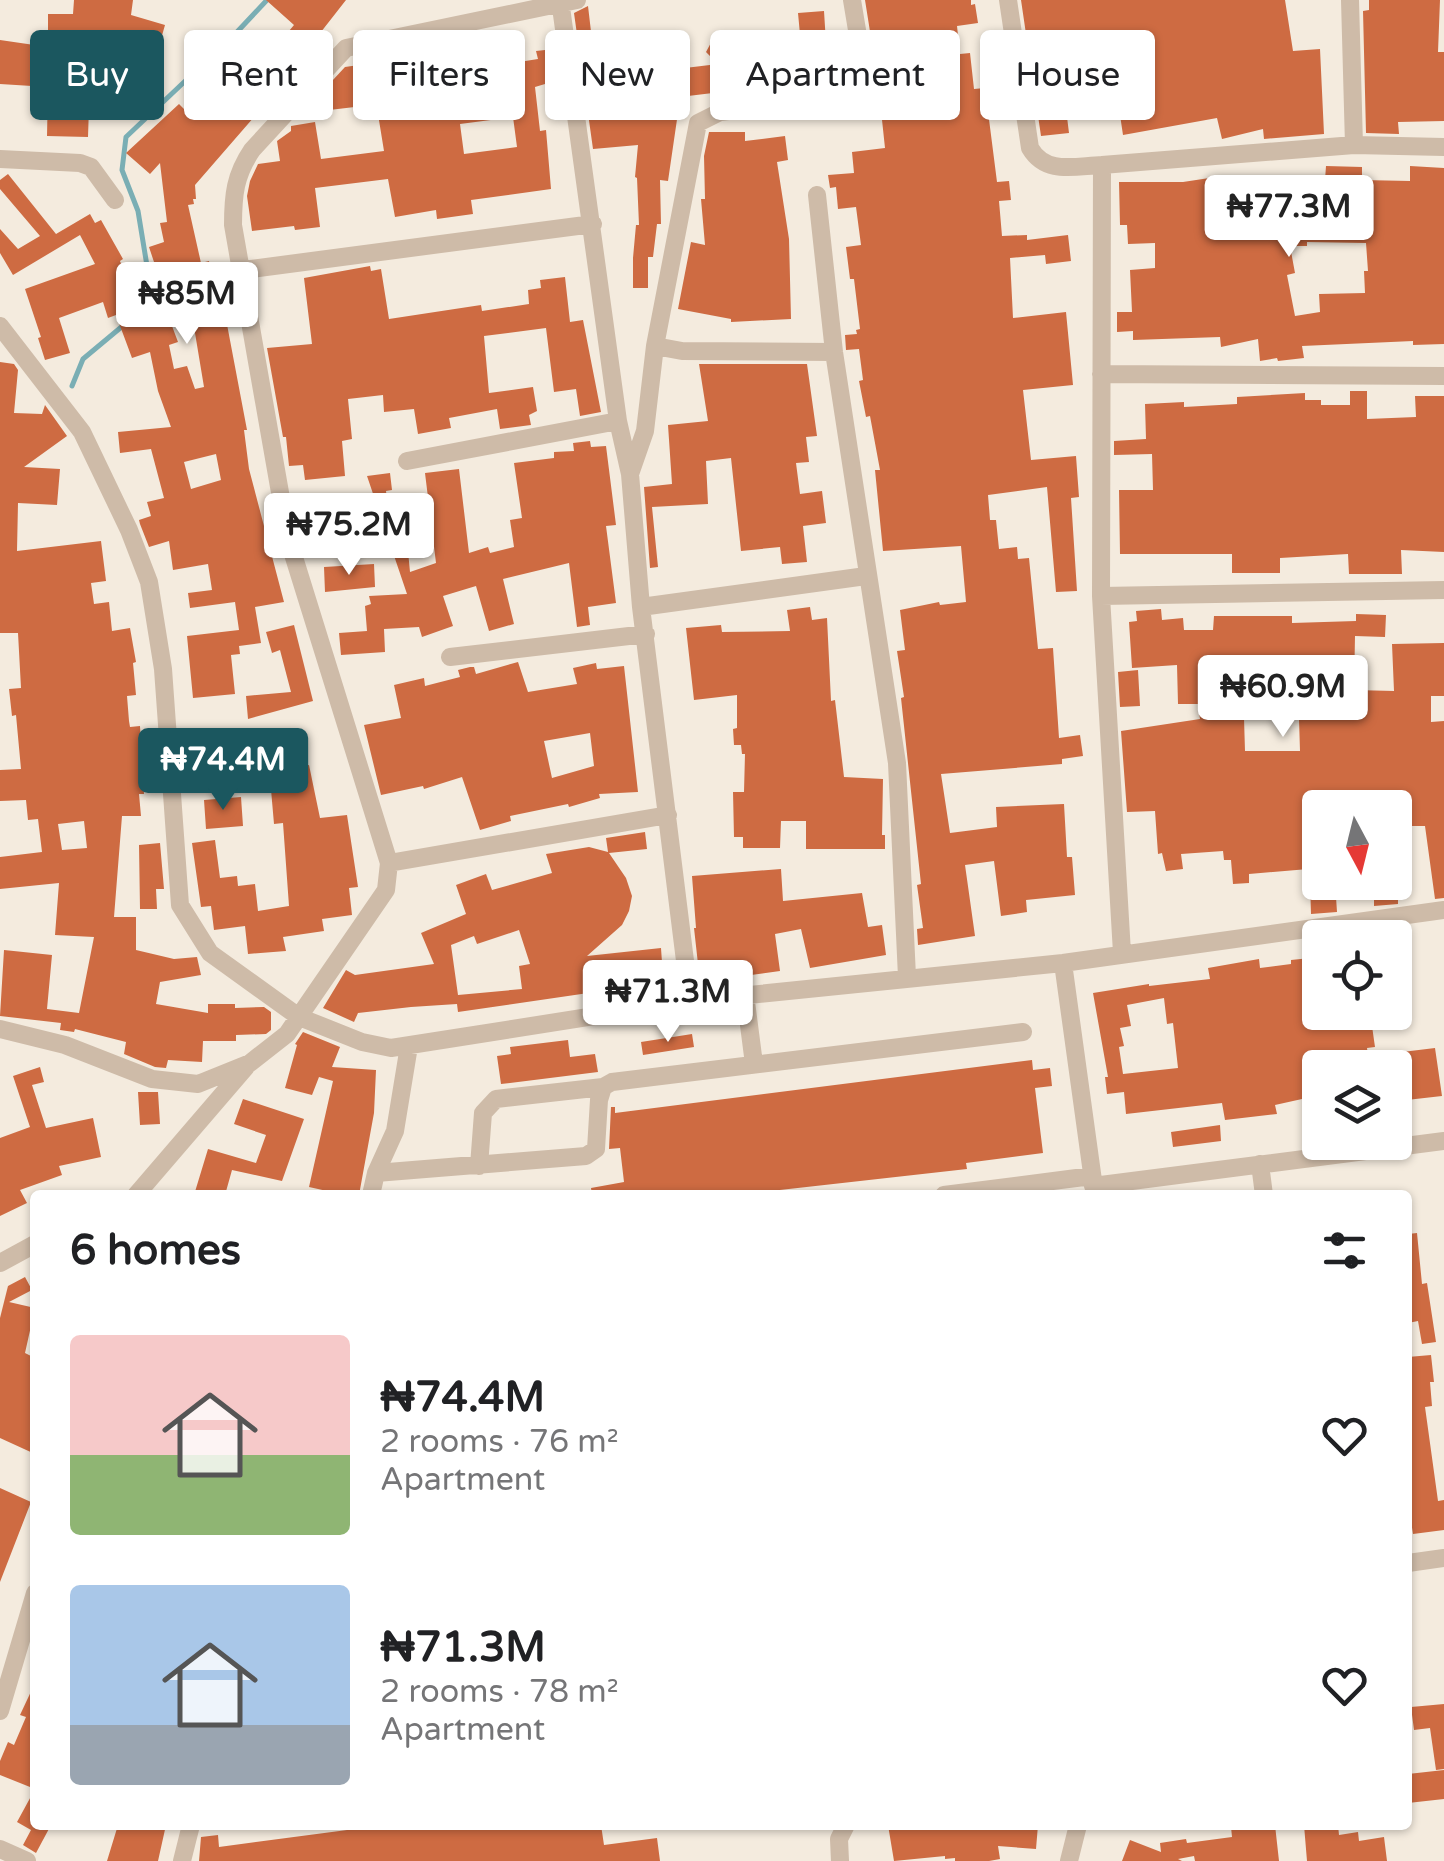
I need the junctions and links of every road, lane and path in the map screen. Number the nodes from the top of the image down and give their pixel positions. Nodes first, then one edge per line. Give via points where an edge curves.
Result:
1 (566, 0) edge
2 (852, 0) edge
3 (1008, 0) edge
4 (1350, 0) edge
5 (1354, 145) junction
6 (1444, 147) edge
7 (0, 159) edge
8 (1102, 166) junction
9 (818, 195) dead end
10 (115, 200) dead end
11 (592, 224) junction
12 (243, 270) junction
13 (0, 326) edge
14 (656, 346) junction
15 (834, 352) junction
16 (1101, 374) junction
17 (1444, 376) edge
18 (618, 421) junction
19 (406, 462) dead end
20 (630, 474) junction
21 (866, 576) junction
22 (1444, 590) edge
23 (1102, 596) junction
24 (641, 607) junction
25 (646, 634) junction
26 (450, 657) dead end
27 (668, 814) junction
28 (389, 863) junction
29 (1444, 910) edge
30 (1122, 953) junction
31 (1063, 963) junction
32 (907, 977) junction
33 (745, 994) junction
34 (690, 1000) junction
35 (299, 1018) junction
36 (0, 1029) edge
37 (1023, 1032) dead end
38 (409, 1046) junction
39 (250, 1063) junction
40 (754, 1064) junction
41 (603, 1088) junction
42 (1443, 1147) edge
43 (1260, 1164) junction
44 (480, 1166) junction
45 (376, 1173) junction
46 (1094, 1186) edge
47 (140, 1190) edge
48 (372, 1190) edge
49 (1027, 1190) edge
50 (1263, 1190) edge
51 (30, 1247) edge
52 (0, 1263) edge
53 (1444, 1558) edge
54 (1412, 1563) edge
55 (30, 1609) edge
56 (0, 1711) edge
57 (191, 1830) edge
58 (844, 1830) edge
59 (1077, 1830) edge
60 (0, 1849) edge
61 (27, 1861) edge
62 (182, 1861) edge
63 (840, 1861) edge
64 (1069, 1861) edge

1 - 11 street
1 - 12 street via 346,48 238,169 233,224
2 - 14 street via 862,92 720,112 698,122
3 - 8 street via 1030,148 1051,166
4 - 5 street
5 - 6 street
5 - 8 street
7 - 10 street via 80,163 91,167
8 - 16 street
9 - 15 street
11 - 12 street
11 - 18 street
12 - 28 street via 288,538
13 - 35 street via 82,432 149,582 163,669 180,905 210,954
14 - 15 street
14 - 20 street via 645,431
15 - 21 street
16 - 17 street
16 - 23 street
18 - 19 street
18 - 20 street
20 - 24 street
21 - 24 street
21 - 32 street via 897,763
22 - 23 street
23 - 30 street
24 - 25 street
25 - 26 street
25 - 27 street
27 - 28 street
27 - 34 street
28 - 35 street via 386,890
29 - 30 street
30 - 31 street
31 - 32 street
31 - 46 street
32 - 33 street
33 - 34 street
33 - 40 street
34 - 38 street
35 - 38 street via 374,1046
35 - 39 street
36 - 39 street via 65,1045 152,1079 198,1084
37 - 40 street
38 - 45 street via 394,1130
39 - 47 street
40 - 41 street
41 - 44 street via 488,1104
41 - 44 street via 596,1149 586,1156
42 - 43 street
43 - 46 street
43 - 50 street
44 - 45 street
45 - 48 street
46 - 49 street
51 - 52 street
53 - 54 street
55 - 56 street
57 - 62 street
58 - 63 street
59 - 64 street
60 - 61 street

